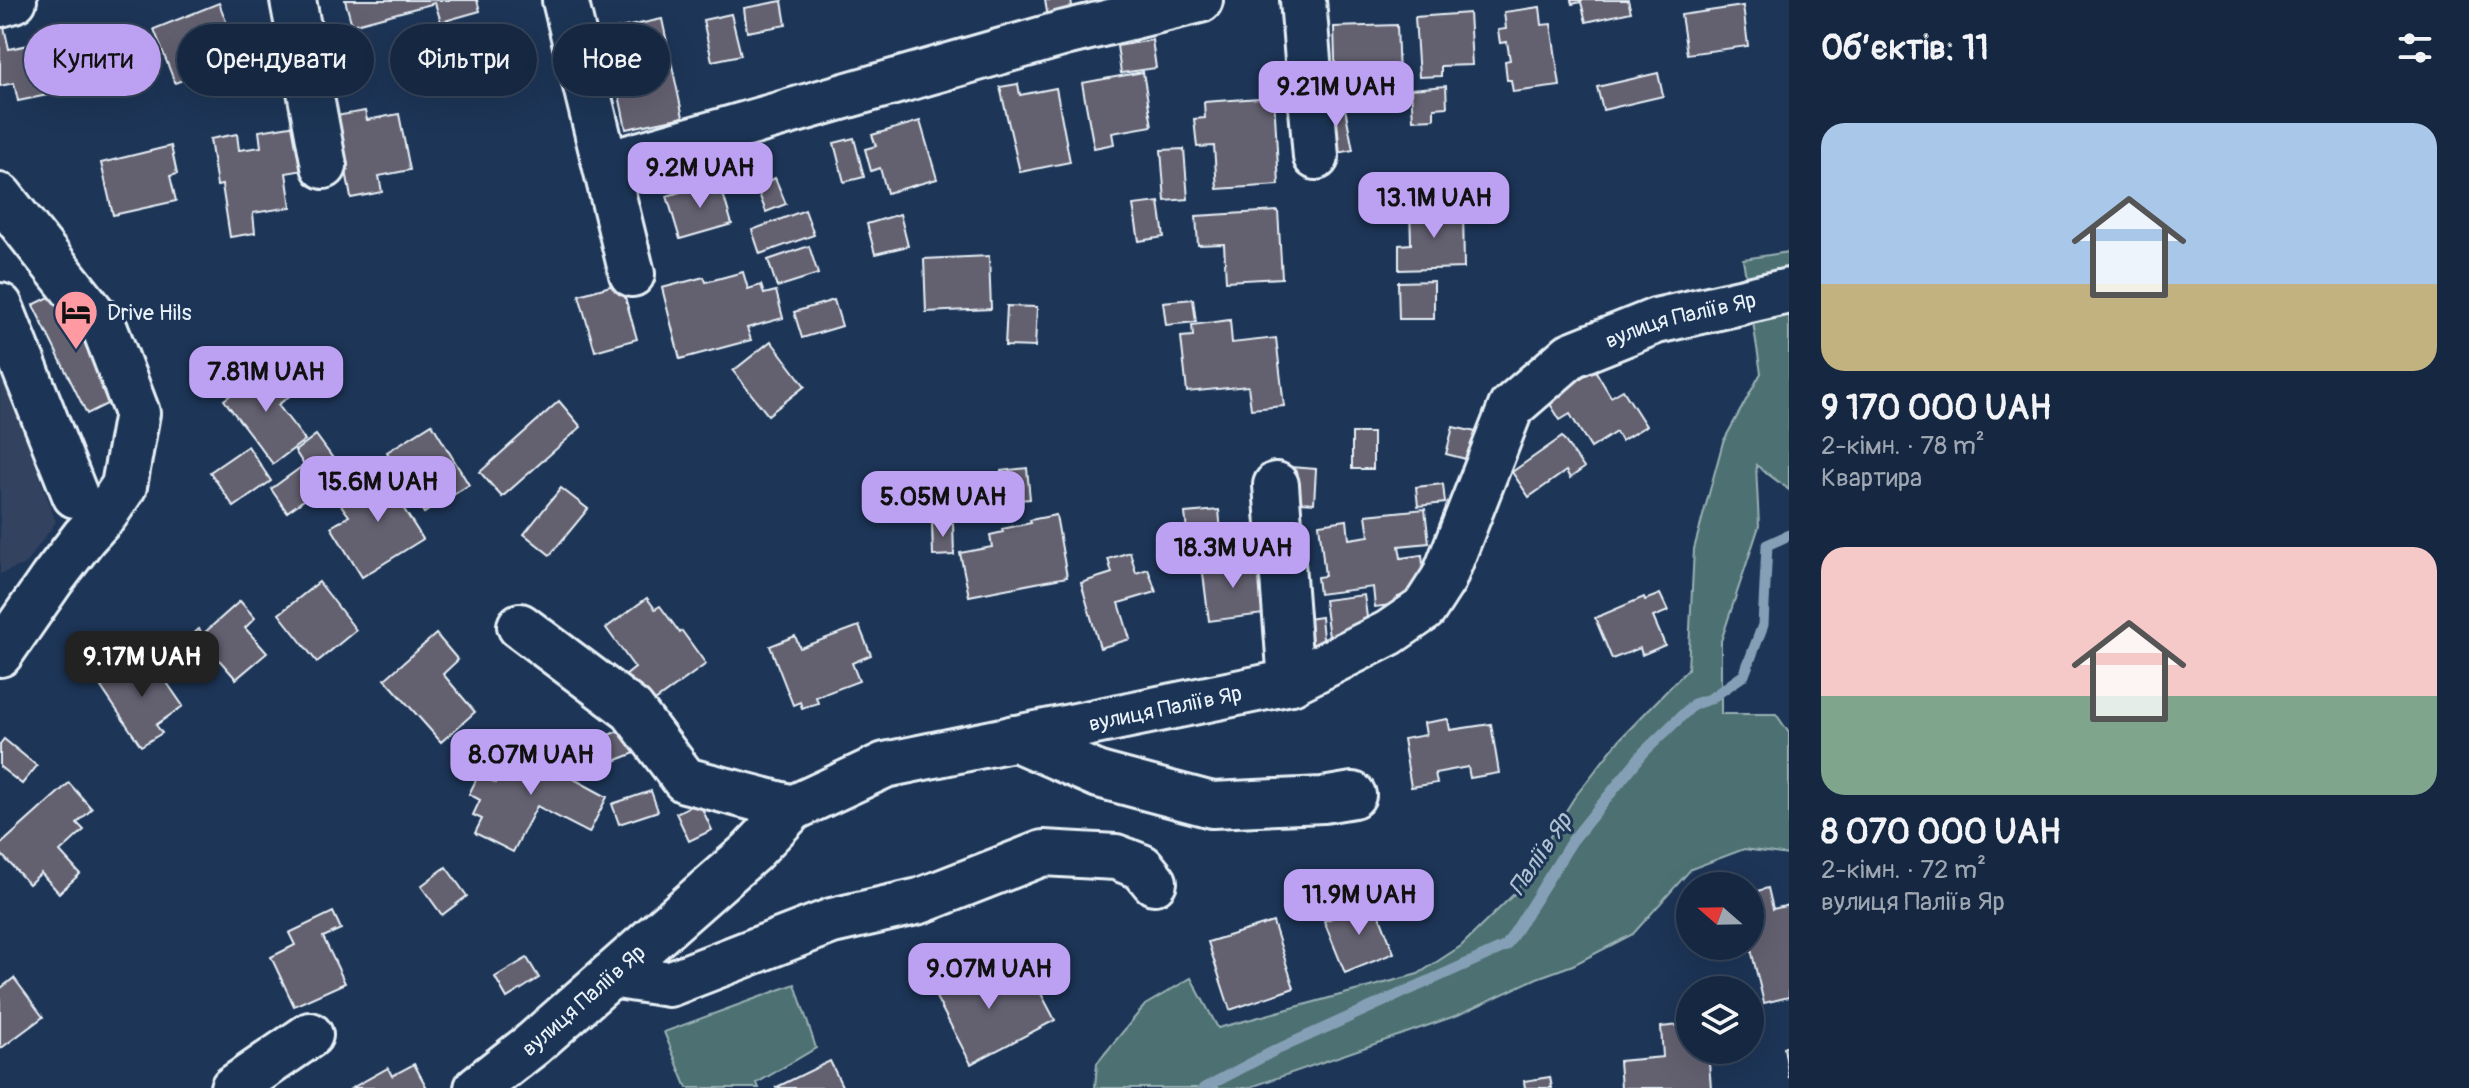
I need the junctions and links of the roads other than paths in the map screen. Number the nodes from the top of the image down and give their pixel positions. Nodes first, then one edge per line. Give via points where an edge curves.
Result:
1 (14, 0) edge
2 (293, 0) edge
3 (565, 0) edge
4 (1200, 0) edge
5 (1303, 0) edge
6 (0, 4) edge
7 (1316, 157) dead end
8 (607, 164) junction
9 (324, 166) dead end
10 (0, 196) edge
11 (632, 274) dead end
12 (1789, 291) edge
13 (0, 306) edge
14 (1276, 485) dead end
15 (75, 495) dead end
16 (52, 579) junction
17 (0, 591) edge
18 (520, 626) dead end
19 (0, 654) edge
20 (1291, 682) junction
21 (1014, 738) junction
22 (1353, 795) dead end
23 (793, 808) junction
24 (1154, 882) dead end
25 (611, 975) junction
26 (310, 1035) dead end
27 (233, 1088) edge
28 (477, 1088) edge

1 - 6 street
2 - 9 street
3 - 8 street
4 - 8 street
5 - 7 street
8 - 11 street
10 - 16 street via 105,329 137,413 124,486
12 - 20 street, вулиця Паліїв Яр via 1656,321 1571,355 1511,407 1444,578 1424,609 1389,633
13 - 15 street
14 - 20 street
16 - 17 street
16 - 19 street
18 - 23 street via 632,710 685,780
20 - 21 street, вулиця Паліїв Яр
21 - 22 street via 1099,775 1212,805
21 - 23 street, вулиця Паліїв Яр via 885,765
23 - 25 street, вулиця Паліїв Яр via 751,852
24 - 25 street via 1142,867 1116,857 1043,853 920,901 832,921 669,984
25 - 28 street, вулиця Паліїв Яр
26 - 27 street

